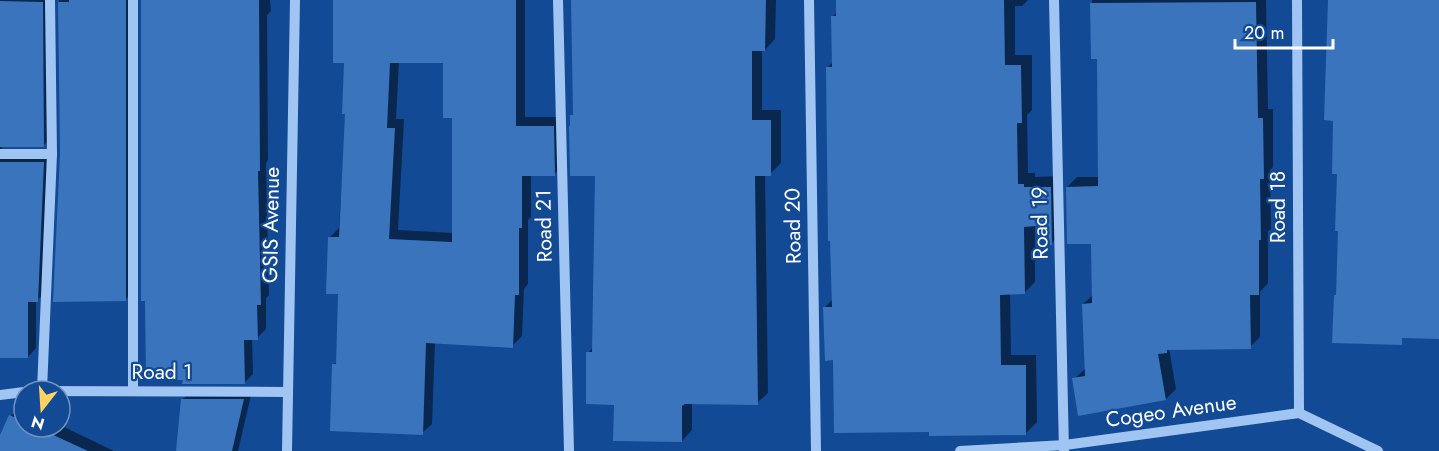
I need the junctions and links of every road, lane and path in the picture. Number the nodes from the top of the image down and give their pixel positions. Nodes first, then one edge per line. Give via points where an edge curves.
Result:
1 (50, 0) edge
2 (133, 0) edge
3 (295, 0) edge
4 (558, 0) edge
5 (809, 0) edge
6 (1054, 0) edge
7 (1297, 0) edge
8 (0, 154) edge
9 (52, 154) junction
10 (42, 379) edge
11 (72, 390) edge
12 (133, 391) junction
13 (288, 392) junction
14 (1299, 413) junction
15 (1065, 448) edge
16 (287, 451) edge
17 (569, 451) edge
18 (816, 451) edge
19 (960, 451) edge
20 (1378, 451) edge

1 - 9 street
2 - 12 street
3 - 13 street, GSIS Avenue
4 - 17 street, Road 21
5 - 18 street, Road 20
6 - 15 street, Road 19
7 - 14 street, Road 18
8 - 9 street
9 - 10 street
11 - 12 street, Road 1
12 - 13 street, Road 1
13 - 16 street, GSIS Avenue
14 - 15 street, Cogeo Avenue
14 - 20 street
15 - 19 street, Cogeo Avenue

